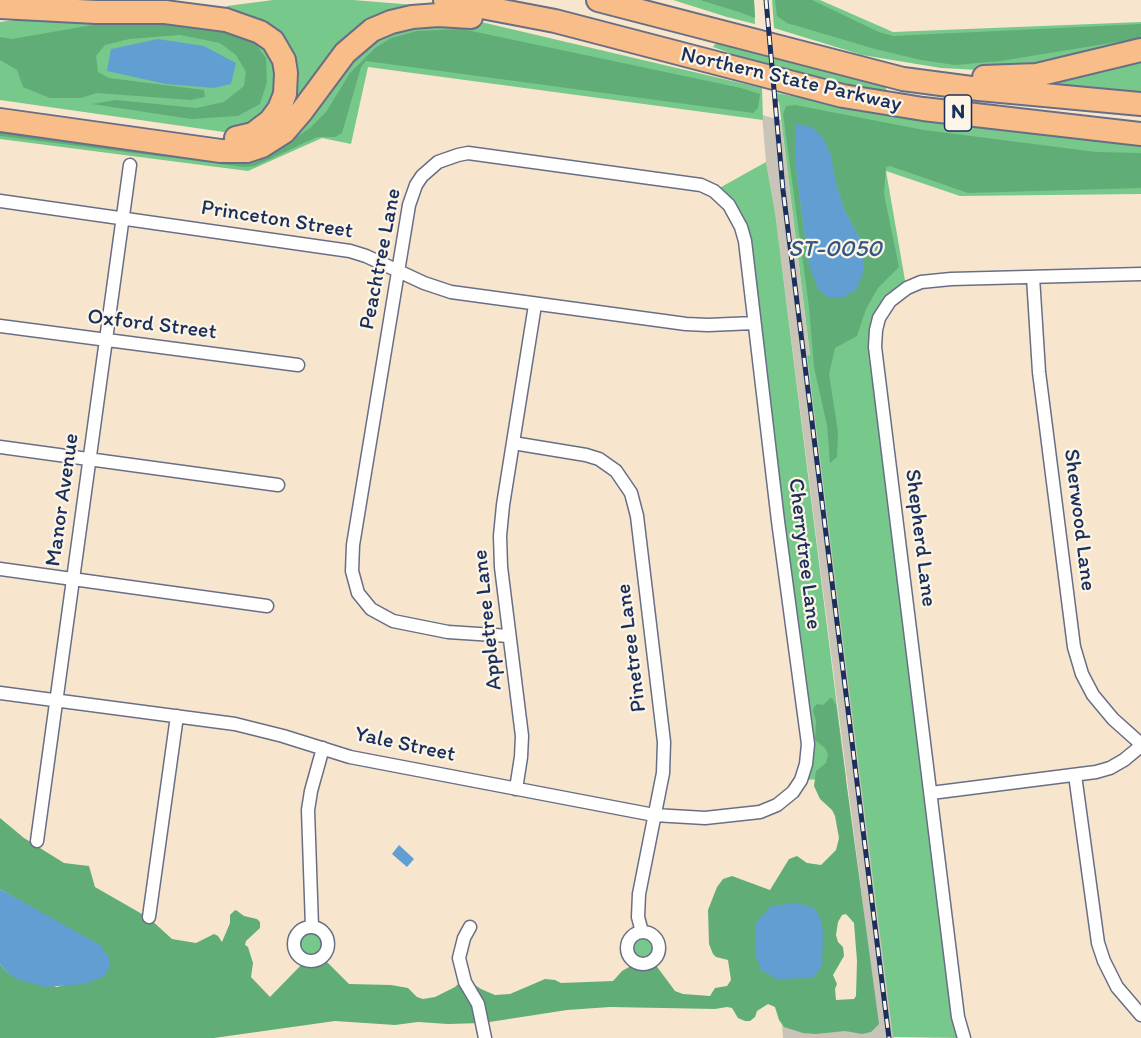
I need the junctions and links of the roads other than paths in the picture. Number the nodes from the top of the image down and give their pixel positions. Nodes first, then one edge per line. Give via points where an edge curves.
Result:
1 (94, 0) edge
2 (445, 0) edge
3 (598, 0) edge
4 (0, 7) edge
5 (594, 32) junction
6 (1141, 50) edge
7 (827, 60) junction
8 (1141, 104) edge
9 (0, 108) edge
10 (0, 120) edge
11 (1141, 134) edge
12 (130, 165) dead end
13 (0, 201) edge
14 (122, 218) junction
15 (398, 271) junction
16 (1141, 274) edge
17 (1033, 277) junction
18 (535, 305) junction
19 (754, 323) junction
20 (0, 326) edge
21 (105, 340) junction
22 (298, 365) dead end
23 (513, 443) junction
24 (0, 447) edge
25 (89, 459) junction
26 (278, 485) dead end
27 (0, 568) edge
28 (73, 580) junction
29 (267, 606) dead end
30 (509, 636) junction
31 (0, 693) edge
32 (57, 700) junction
33 (177, 716) junction
34 (1141, 745) edge
35 (323, 748) junction
36 (1075, 775) junction
37 (516, 789) junction
38 (795, 789) joint
39 (931, 793) junction
40 (654, 815) junction
41 (37, 841) dead end
42 (149, 917) dead end
43 (312, 927) dead end
44 (470, 927) dead end
45 (642, 932) dead end
46 (1141, 1015) edge
47 (486, 1038) edge
48 (964, 1038) edge

1 - 4 highway
2 - 5 highway, Northern State Parkway / N
3 - 7 highway, Northern State Parkway / N
4 - 9 highway via 165,12 234,22 273,41 284,60 286,80 283,101 270,121 253,134 230,139
5 - 10 highway via 531,28 452,15 391,22 372,30 350,47 284,132 247,151 221,151
5 - 11 highway, Northern State Parkway / N via 872,102
6 - 7 highway via 1067,69 1009,77
7 - 8 highway, Northern State Parkway / N via 903,79
12 - 14 street, Manor Avenue
13 - 14 street, Princeton Street
14 - 15 street, Princeton Street via 339,249
14 - 21 street, Manor Avenue
15 - 18 street, Princeton Street via 451,292
15 - 19 street, Peachtree Lane via 416,185 438,162 468,153 537,161 700,185 714,191 729,205 741,226
15 - 30 street, Peachtree Lane via 353,546 354,583 371,609 393,621 448,632
16 - 17 street, Shepherd Lane
17 - 34 street, Sherwood Lane via 1039,372 1074,646 1093,695
17 - 39 street, Shepherd Lane via 921,282 890,301 876,330
18 - 19 street, Princeton Street via 686,324
18 - 23 street, Appletree Lane
19 - 38 street, Cherrytree Lane via 808,744 806,764
20 - 21 street, Oxford Street
21 - 22 street, Oxford Street
21 - 25 street, Manor Avenue
23 - 30 street, Appletree Lane via 500,536
23 - 40 street, Pinetree Lane via 599,459 616,471 631,493 664,742 663,773
24 - 25 street
25 - 26 street
25 - 28 street, Manor Avenue
27 - 28 street
28 - 29 street
28 - 32 street, Manor Avenue
30 - 37 street, Appletree Lane via 522,736
31 - 32 street, Yale Street
32 - 33 street, Yale Street
32 - 41 street, Manor Avenue
33 - 35 street, Yale Street via 246,726
33 - 42 street
34 - 36 street via 1110,768
35 - 37 street, Yale Street via 350,757
35 - 43 street via 309,810
36 - 39 street
36 - 46 street via 1098,943 1117,987
37 - 40 street, Yale Street
38 - 40 street, Yale Street via 777,805 760,812 696,818
39 - 48 street, Shepherd Lane via 958,1017
40 - 45 street, Pinetree Lane via 639,894
44 - 47 street via 459,958 465,982 478,1004

